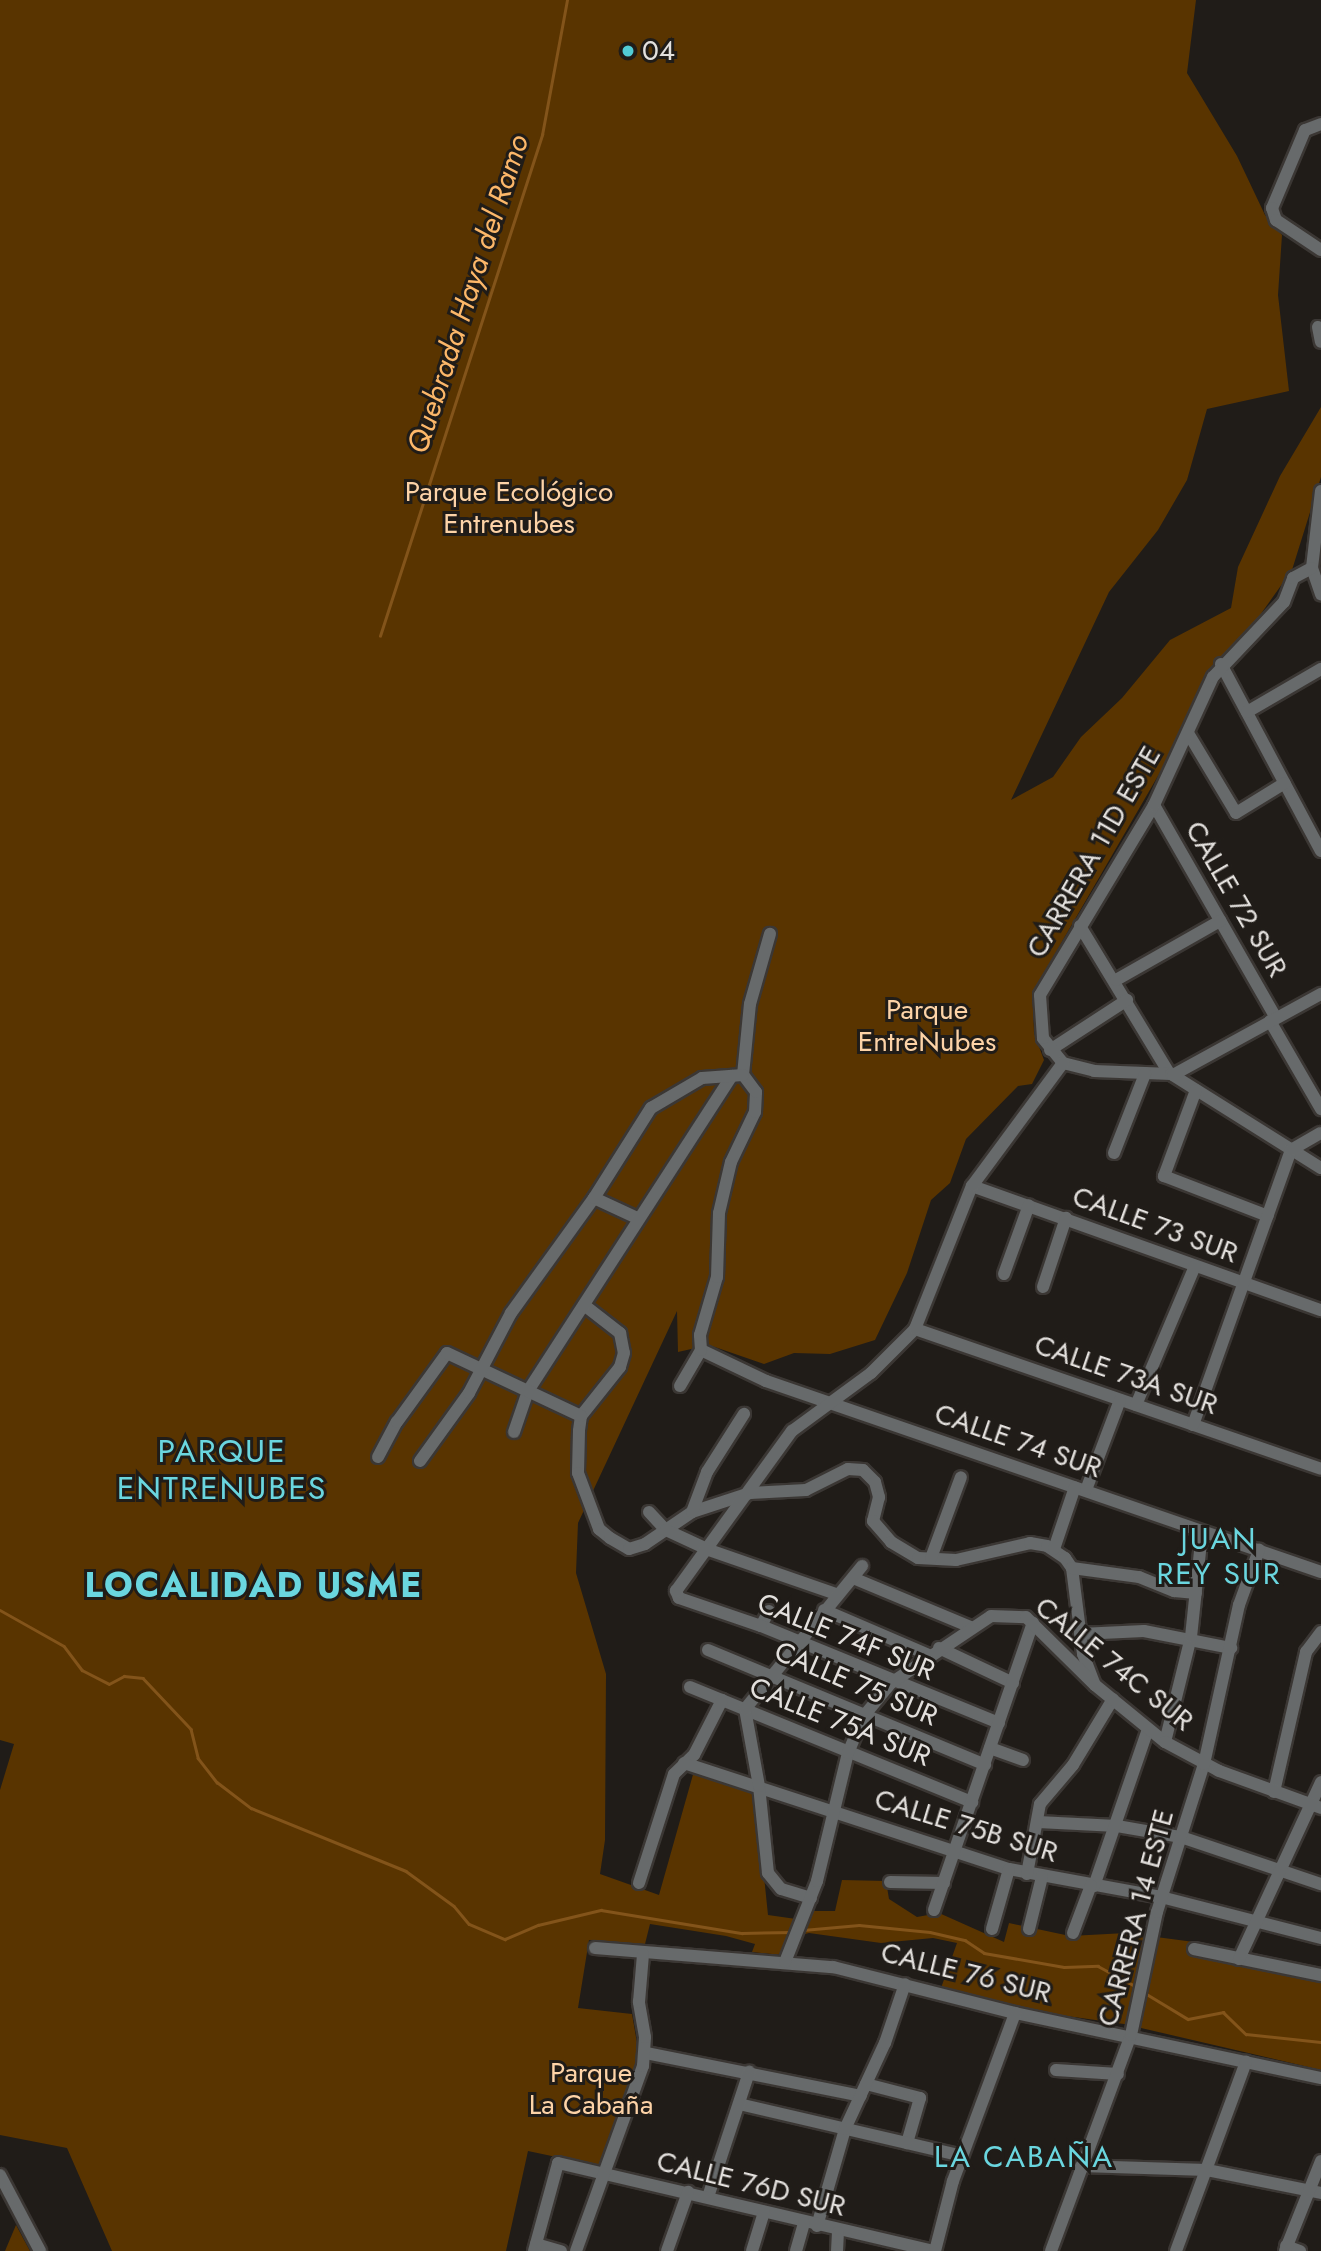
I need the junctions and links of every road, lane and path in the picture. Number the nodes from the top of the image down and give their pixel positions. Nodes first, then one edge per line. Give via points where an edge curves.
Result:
1 (1321, 124) edge
2 (1321, 250) edge
3 (1318, 327) dead end
4 (1321, 342) edge
5 (1321, 491) edge
6 (1315, 575) edge
7 (1321, 594) edge
8 (1221, 664) junction
9 (1321, 669) edge
10 (1247, 712) junction
11 (1188, 733) junction
12 (1286, 783) junction
13 (1154, 805) junction
14 (1321, 851) edge
15 (1220, 921) junction
16 (1080, 926) junction
17 (770, 934) dead end
18 (1116, 980) junction
19 (1321, 994) edge
20 (1127, 1000) junction
21 (1273, 1020) junction
22 (1050, 1050) junction
23 (1063, 1063) junction
24 (1145, 1074) junction
25 (1171, 1074) junction
26 (738, 1076) junction
27 (1196, 1090) junction
28 (1321, 1109) edge
29 (1321, 1133) edge
30 (1292, 1150) junction
31 (1114, 1153) dead end
32 (1321, 1168) edge
33 (972, 1186) junction
34 (594, 1198) junction
35 (1029, 1205) junction
36 (1268, 1216) junction
37 (637, 1218) junction
38 (1066, 1218) junction
39 (1195, 1266) junction
40 (1004, 1274) dead end
41 (1244, 1283) junction
42 (1043, 1287) dead end
43 (584, 1305) junction
44 (1321, 1310) edge
45 (915, 1329) junction
46 (701, 1350) junction
47 (482, 1368) junction
48 (680, 1386) dead end
49 (528, 1391) junction
50 (1120, 1400) junction
51 (834, 1403) junction
52 (1136, 1405) junction
53 (744, 1414) dead end
54 (580, 1416) junction
55 (1193, 1425) junction
56 (514, 1432) dead end
57 (378, 1457) dead end
58 (420, 1461) dead end
59 (1321, 1469) edge
60 (961, 1477) dead end
61 (1081, 1488) junction
62 (750, 1493) junction
63 (649, 1512) dead end
64 (692, 1512) junction
65 (666, 1530) junction
66 (1202, 1534) junction
67 (1054, 1549) junction
68 (709, 1550) junction
69 (1259, 1550) junction
70 (931, 1558) junction
71 (862, 1566) dead end
72 (1072, 1568) junction
73 (1321, 1572) edge
74 (853, 1578) junction
75 (1196, 1593) junction
76 (836, 1594) junction
77 (824, 1610) junction
78 (769, 1611) dead end
79 (1033, 1623) junction
80 (761, 1626) junction
81 (971, 1628) junction
82 (1319, 1633) edge
83 (1080, 1634) junction
84 (1191, 1637) junction
85 (797, 1643) junction
86 (1231, 1648) junction
87 (708, 1650) dead end
88 (934, 1652) junction
89 (772, 1674) junction
90 (1013, 1682) junction
91 (891, 1683) junction
92 (1095, 1685) junction
93 (690, 1687) dead end
94 (1112, 1699) junction
95 (722, 1700) junction
96 (745, 1709) junction
97 (863, 1717) junction
98 (999, 1723) junction
99 (1148, 1729) junction
100 (1165, 1742) junction
101 (990, 1748) junction
102 (848, 1752) junction
103 (1023, 1760) dead end
104 (684, 1763) junction
105 (1204, 1764) junction
106 (985, 1765) junction
107 (1321, 1782) edge
108 (759, 1786) junction
109 (1274, 1791) junction
110 (972, 1802) junction
111 (1316, 1806) edge
112 (832, 1810) junction
113 (1038, 1822) junction
114 (1117, 1826) junction
115 (1181, 1837) junction
116 (955, 1851) junction
117 (1009, 1869) junction
118 (1279, 1869) junction
119 (1027, 1874) junction
120 (1042, 1877) junction
121 (890, 1881) dead end
122 (639, 1883) dead end
123 (944, 1883) junction
124 (1321, 1884) edge
125 (1093, 1886) junction
126 (1161, 1897) junction
127 (811, 1898) junction
128 (934, 1910) dead end
129 (1255, 1918) junction
130 (992, 1929) dead end
131 (1029, 1929) dead end
132 (1073, 1933) dead end
133 (1321, 1938) edge
134 (595, 1948) dead end
135 (1194, 1949) dead end
136 (643, 1954) junction
137 (1239, 1959) junction
138 (785, 1962) junction
139 (1320, 1973) edge
140 (905, 1984) junction
141 (1015, 2013) junction
142 (1131, 2035) junction
143 (646, 2053) junction
144 (1246, 2062) junction
145 (1056, 2070) dead end
146 (749, 2071) junction
147 (1118, 2074) junction
148 (1321, 2078) edge
149 (864, 2090) junction
150 (738, 2104) junction
151 (845, 2129) junction
152 (907, 2143) junction
153 (962, 2156) junction
154 (1321, 2161) edge
155 (1081, 2166) junction
156 (1207, 2170) junction
157 (603, 2173) junction
158 (0, 2175) edge
159 (1315, 2191) edge
160 (688, 2192) junction
161 (708, 2197) junction
162 (764, 2212) junction
163 (810, 2225) junction
164 (838, 2232) junction
165 (535, 2247) edge
166 (1286, 2248) edge
167 (40, 2251) edge
168 (561, 2251) edge
169 (576, 2251) edge
170 (667, 2251) edge
171 (752, 2251) edge
172 (796, 2251) edge
173 (837, 2251) edge
174 (931, 2251) edge
175 (1051, 2251) edge
176 (1176, 2251) edge
177 (1300, 2251) edge

1 - 2 street via 1305,130 1272,208 1276,220
3 - 4 street
5 - 6 street
6 - 7 street
6 - 8 street, CARRERA 11D ESTE via 1293,578 1284,602
8 - 10 street
8 - 11 street, CARRERA 11D ESTE
9 - 10 street
10 - 12 street
11 - 12 street via 1236,813
11 - 13 street, CARRERA 11D ESTE
12 - 14 street
13 - 15 street, CALLE 72 SUR
13 - 16 street, CARRERA 11D ESTE
15 - 18 street
15 - 21 street, CALLE 72 SUR
16 - 18 street
16 - 22 street, CARRERA 11D ESTE via 1040,995 1043,1038
17 - 26 street via 750,1004
18 - 20 street
19 - 21 street
20 - 22 street
20 - 25 street
21 - 25 street
21 - 28 street, CALLE 72 SUR
22 - 23 street
23 - 24 street
23 - 33 street
24 - 25 street
24 - 31 street
25 - 27 street
26 - 34 street via 702,1078 651,1108
26 - 37 street
26 - 46 street via 756,1092 755,1112 731,1162 719,1213 718,1277 700,1335
27 - 30 street
27 - 36 street via 1164,1174
29 - 30 street
30 - 32 street
30 - 36 street
33 - 35 street, CALLE 73 SUR
33 - 45 street
34 - 37 street
34 - 47 street via 511,1313
35 - 38 street, CALLE 73 SUR
35 - 40 street
36 - 41 street
37 - 43 street
38 - 39 street, CALLE 73 SUR
38 - 42 street
39 - 41 street, CALLE 73 SUR
39 - 52 street
41 - 44 street, CALLE 73 SUR
41 - 55 street
43 - 49 street
43 - 54 street via 620,1333 624,1353 620,1367
45 - 50 street, CALLE 73A SUR
45 - 51 street
46 - 48 street
46 - 51 street, CALLE 74 SUR via 766,1381
47 - 49 street
47 - 57 street via 447,1353 397,1422
47 - 58 street
49 - 54 street
49 - 56 street
50 - 52 street, CALLE 73A SUR
50 - 61 street
51 - 61 street, CALLE 74 SUR
51 - 62 street via 792,1431
52 - 55 street, CALLE 73A SUR
53 - 64 street via 707,1472
54 - 65 street via 578,1473 599,1529 629,1549
55 - 59 street, CALLE 73A SUR
60 - 70 street
61 - 66 street, CALLE 74 SUR
61 - 67 street
62 - 64 street
62 - 68 street
62 - 70 street via 806,1490 848,1469 863,1469 875,1482 879,1497 873,1521 891,1542 918,1558
63 - 65 street
64 - 65 street
65 - 68 street
66 - 69 street, CALLE 74 SUR
66 - 75 street
67 - 70 street via 1030,1544 956,1560
67 - 72 street
68 - 76 street
68 - 80 street, CALLE 74F SUR via 681,1581 676,1595
69 - 73 street, CALLE 74 SUR
69 - 86 street, CARRERA 14 ESTE via 1239,1605
71 - 74 street
72 - 75 street via 1139,1577 1174,1591
72 - 83 street
74 - 76 street
74 - 81 street
75 - 84 street
76 - 77 street
77 - 85 street
77 - 88 street
78 - 80 street
79 - 81 street, CALLE 74C SUR via 1014,1614 991,1616
79 - 90 street
79 - 92 street, CALLE 74C SUR
80 - 85 street, CALLE 74F SUR
81 - 88 street
82 - 109 street via 1306,1652
83 - 84 street via 1144,1631
83 - 92 street
84 - 86 street
84 - 100 street
85 - 89 street
85 - 91 street, CALLE 74F SUR
86 - 105 street, CARRERA 14 ESTE
87 - 89 street, CALLE 75 SUR
88 - 90 street
88 - 91 street
89 - 96 street
89 - 97 street, CALLE 75 SUR
90 - 98 street
91 - 97 street
91 - 98 street, CALLE 74F SUR
92 - 94 street, CALLE 74C SUR
93 - 95 street, CALLE 75A SUR
94 - 99 street, CALLE 74C SUR
94 - 113 street via 1073,1765 1040,1804
95 - 96 street, CALLE 75A SUR
95 - 104 street via 694,1755
96 - 102 street, CALLE 75A SUR
96 - 108 street
97 - 102 street
97 - 106 street, CALLE 75 SUR
98 - 101 street
99 - 100 street, CALLE 74C SUR
99 - 114 street
100 - 105 street, CALLE 74C SUR
101 - 103 street
101 - 106 street
102 - 110 street, CALLE 75A SUR
102 - 112 street
104 - 108 street, CALLE 75B SUR
104 - 122 street via 674,1774
105 - 109 street, CALLE 74C SUR
105 - 115 street, CARRERA 14 ESTE
106 - 110 street
107 - 111 street
108 - 112 street, CALLE 75B SUR
108 - 127 street via 772,1882
109 - 111 street, CALLE 74C SUR
110 - 116 street
111 - 118 street
112 - 116 street, CALLE 75B SUR
112 - 127 street
113 - 114 street
113 - 119 street
114 - 115 street
114 - 125 street
115 - 118 street
115 - 126 street, CARRERA 14 ESTE
116 - 117 street, CALLE 75B SUR
116 - 123 street
117 - 119 street, CALLE 75B SUR
117 - 130 street
118 - 124 street
118 - 129 street
119 - 120 street, CALLE 75B SUR
120 - 125 street, CALLE 75B SUR
120 - 131 street
121 - 123 street
123 - 128 street
125 - 126 street, CALLE 75B SUR
125 - 132 street
126 - 129 street, CALLE 75B SUR
126 - 142 street, CARRERA 14 ESTE
127 - 138 street
129 - 133 street, CALLE 75B SUR
129 - 137 street
134 - 136 street, CALLE 76 SUR
135 - 137 street
136 - 138 street, CALLE 76 SUR
136 - 143 street via 639,2002
137 - 139 street
138 - 140 street, CALLE 76 SUR via 832,1967
140 - 141 street, CALLE 76 SUR
140 - 149 street
141 - 142 street, CALLE 76 SUR
141 - 153 street
142 - 144 street, CALLE 76 SUR
142 - 147 street, CARRERA 14 ESTE
143 - 146 street
143 - 157 street
144 - 148 street, CALLE 76 SUR
144 - 156 street
145 - 147 street
146 - 149 street
146 - 150 street
147 - 155 street, CARRERA 14 ESTE
149 - 151 street
149 - 152 street via 920,2098
150 - 151 street
150 - 161 street
151 - 152 street
151 - 163 street
152 - 153 street
153 - 174 street
154 - 159 street
155 - 156 street
155 - 175 street, CARRERA 14 ESTE
156 - 159 street
156 - 176 street
157 - 160 street, CALLE 76D SUR
157 - 165 street, CALLE 76D SUR via 558,2163
157 - 169 street
158 - 167 street
159 - 166 street
160 - 161 street, CALLE 76D SUR
160 - 170 street
161 - 162 street, CALLE 76D SUR
162 - 163 street, CALLE 76D SUR
162 - 171 street
163 - 164 street, CALLE 76D SUR
163 - 172 street
164 - 173 street
164 - 174 street, CALLE 76D SUR
165 - 168 street
166 - 177 street

